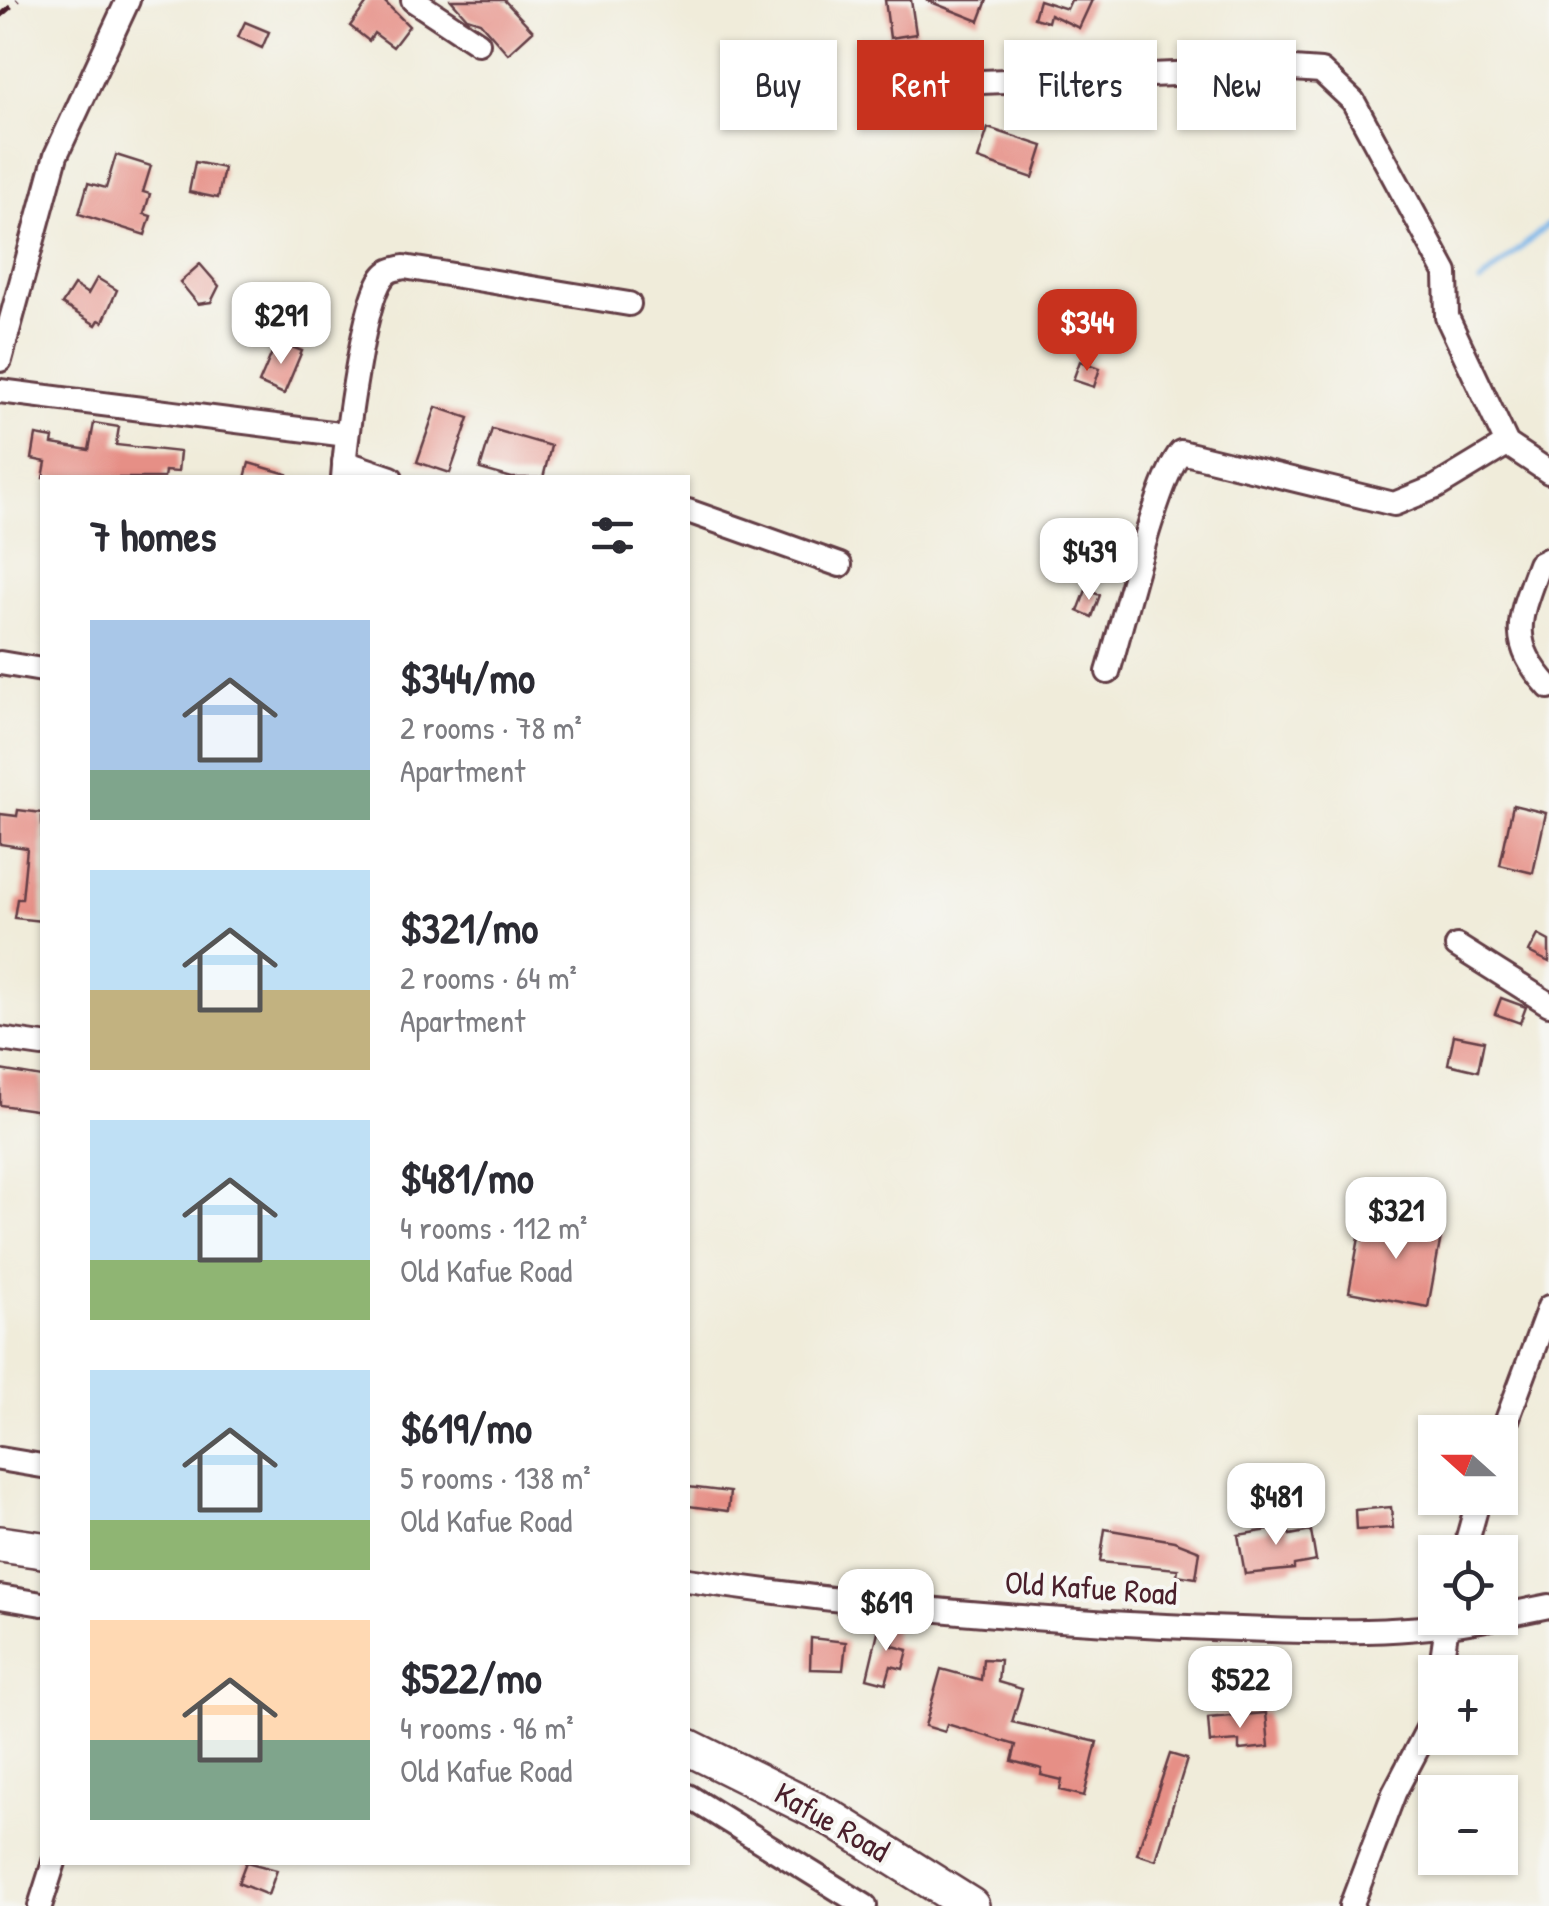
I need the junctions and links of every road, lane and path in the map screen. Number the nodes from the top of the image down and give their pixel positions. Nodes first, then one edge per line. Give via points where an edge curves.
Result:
1 (128, 0) edge
2 (413, 0) edge
3 (478, 42) dead end
4 (984, 82) edge
5 (629, 304) dead end
6 (0, 360) edge
7 (0, 391) edge
8 (347, 435) junction
9 (1506, 444) junction
10 (343, 470) edge
11 (1549, 472) edge
12 (374, 475) edge
13 (690, 511) edge
14 (1549, 560) edge
15 (840, 565) dead end
16 (0, 663) edge
17 (40, 670) edge
18 (1108, 672) dead end
19 (1549, 687) edge
20 (1457, 946) dead end
21 (1549, 1004) edge
22 (0, 1039) edge
23 (40, 1046) edge
24 (1549, 1308) edge
25 (1509, 1415) edge
26 (0, 1459) edge
27 (40, 1466) edge
28 (0, 1544) edge
29 (40, 1550) edge
30 (690, 1580) edge
31 (0, 1597) edge
32 (40, 1604) edge
33 (1549, 1606) edge
34 (1518, 1612) edge
35 (1418, 1625) edge
36 (1418, 1747) edge
37 (690, 1749) edge
38 (690, 1797) edge
39 (53, 1865) edge
40 (40, 1906) edge
41 (866, 1906) edge
42 (971, 1906) edge
43 (1351, 1906) edge

1 - 6 street via 56,155
2 - 3 street
4 - 9 street via 1321,72 1353,101 1446,273 1447,316
5 - 8 street via 512,282 391,270 381,279 362,346
7 - 8 street
8 - 10 street
9 - 11 street
9 - 18 street via 1394,504 1181,452
10 - 12 street
13 - 15 street
14 - 19 street via 1539,564 1519,618 1526,662
16 - 17 street
20 - 21 street
22 - 23 street
24 - 25 street
26 - 27 street
28 - 29 highway
30 - 35 street, Old Kafue Road via 825,1600 1096,1624 1345,1632
31 - 32 street
33 - 34 street
36 - 43 street
37 - 42 highway, Kafue Road via 831,1818
38 - 41 street
39 - 40 street

